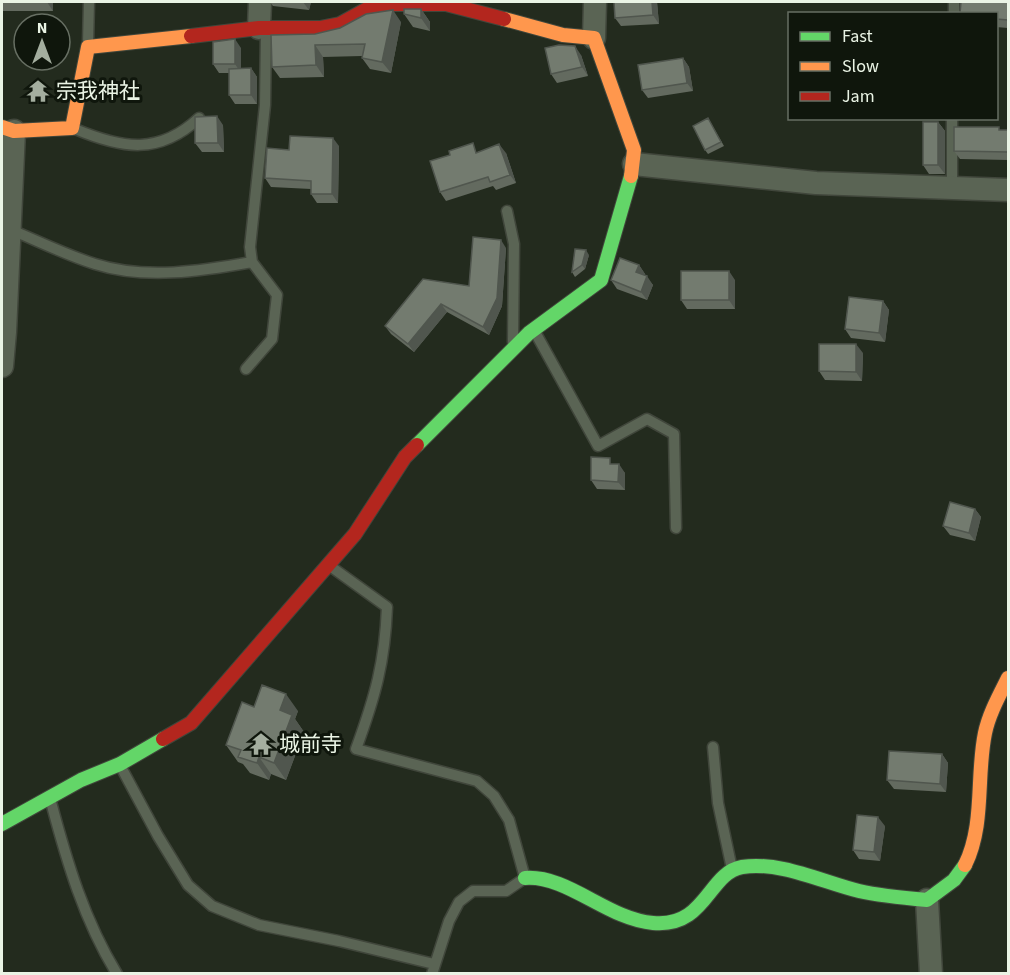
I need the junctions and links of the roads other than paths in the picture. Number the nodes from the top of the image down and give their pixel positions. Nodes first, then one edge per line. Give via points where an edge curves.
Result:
1 (89, 2) edge
2 (260, 2) edge
3 (595, 2) edge
4 (445, 3) edge
5 (263, 28) junction
6 (594, 38) junction
7 (88, 47) junction
8 (199, 118) edge
9 (952, 120) edge
10 (72, 128) junction
11 (8, 129) edge
12 (634, 164) junction
13 (952, 187) junction
14 (1008, 190) edge
15 (507, 211) dead end
16 (9, 229) junction
17 (252, 262) junction
18 (534, 329) junction
19 (514, 348) junction
20 (2, 366) edge
21 (246, 369) dead end
22 (676, 528) dead end
23 (328, 564) junction
24 (1008, 678) edge
25 (713, 747) dead end
26 (120, 764) junction
27 (50, 798) junction
28 (2, 824) edge
29 (732, 870) junction
30 (525, 878) junction
31 (927, 900) junction
32 (433, 969) edge
33 (117, 974) edge
34 (931, 974) edge

1 - 7 lane
2 - 5 street
3 - 6 street
4 - 5 street via 386,4 340,24 320,28
4 - 6 street via 563,35
5 - 7 street
5 - 17 lane via 264,115 250,247
6 - 12 street via 634,150
7 - 10 street
8 - 10 lane via 182,134 145,146 103,141
9 - 13 lane
10 - 11 street
11 - 16 street
12 - 13 street via 816,183
12 - 18 street via 601,280
13 - 14 street
15 - 19 lane via 514,244
16 - 17 lane via 97,265 128,270 205,271
16 - 20 street
17 - 21 lane via 277,295 272,339
18 - 19 street
18 - 22 lane via 598,446 646,419 674,434
19 - 23 street via 405,457 355,534
23 - 26 street via 191,723
23 - 30 lane via 387,607 386,652 356,749 477,781 494,796 509,820
24 - 31 street via 990,713 984,735 979,812 966,863 957,877
25 - 29 lane via 718,803
26 - 27 street
26 - 32 lane via 188,885 212,906 259,926 339,941
27 - 28 street
27 - 33 lane via 72,877 101,948
29 - 30 street via 688,916 653,924 632,919 552,881
29 - 31 street via 746,867 801,874 872,894
30 - 32 lane via 506,891 473,891 459,902 448,921
31 - 34 street

